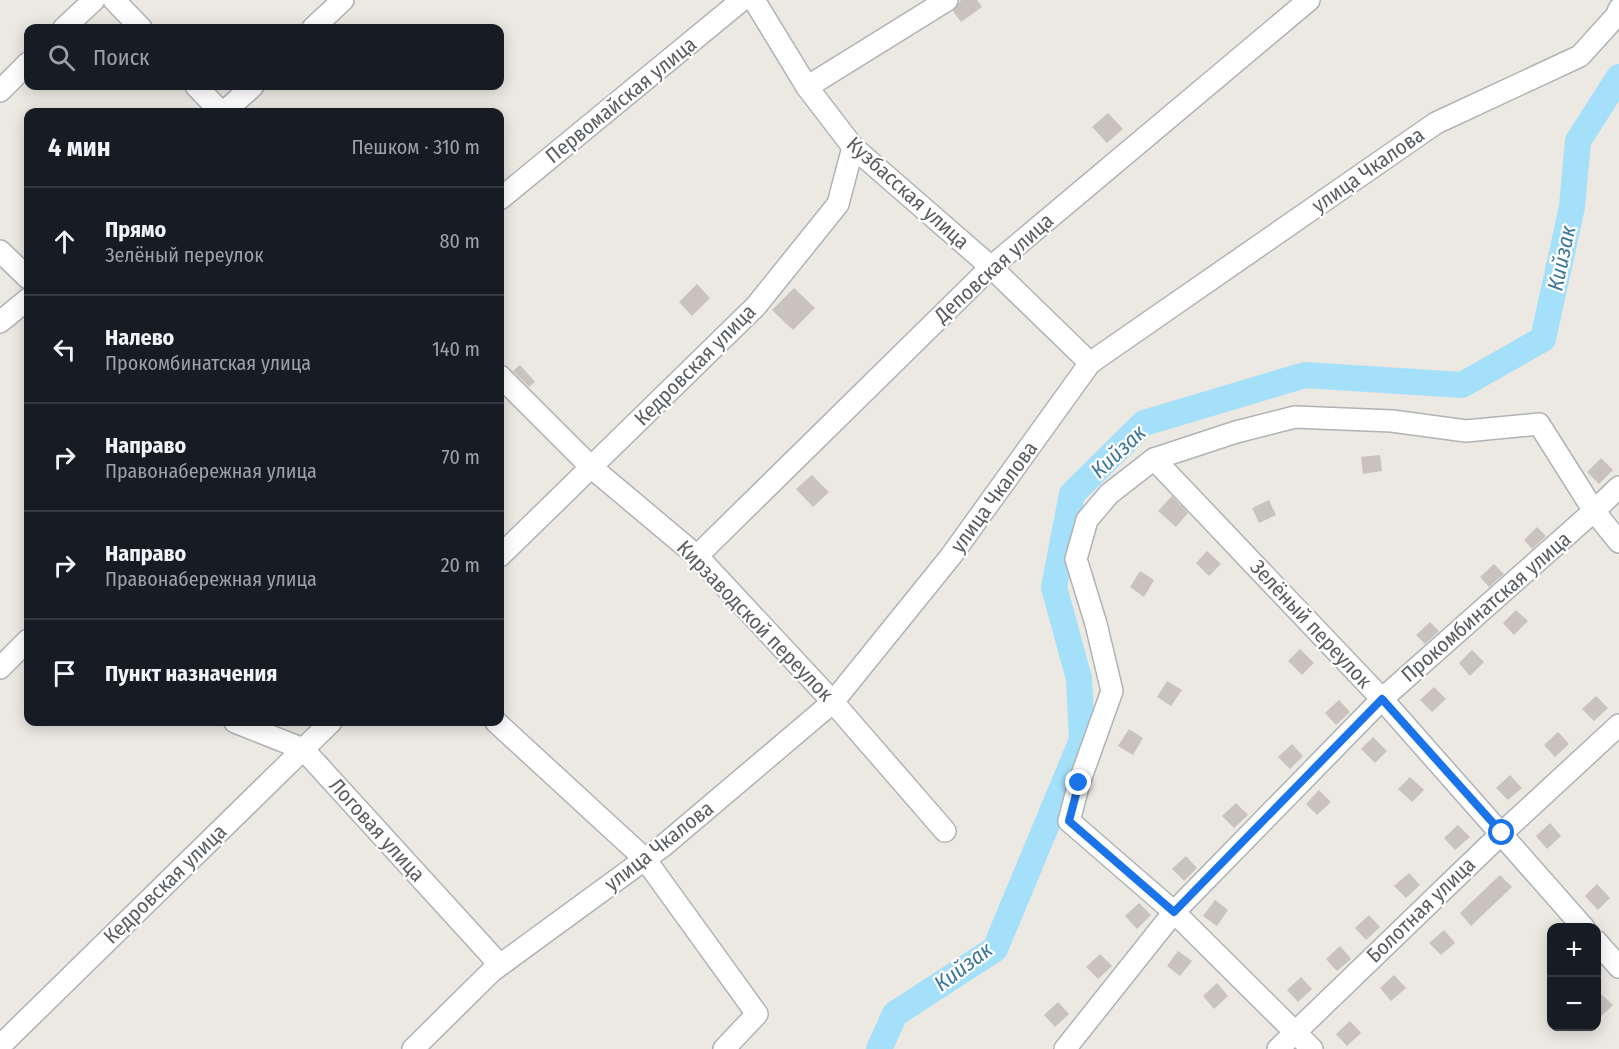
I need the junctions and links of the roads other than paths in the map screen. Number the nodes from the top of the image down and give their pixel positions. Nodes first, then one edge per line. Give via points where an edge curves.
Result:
1 (94, 0) edge
2 (114, 0) edge
3 (343, 0) edge
4 (742, 0) edge
5 (754, 0) edge
6 (947, 0) edge
7 (1309, 0) edge
8 (1619, 9) edge
9 (68, 24) edge
10 (137, 24) edge
11 (317, 24) edge
12 (24, 67) edge
13 (807, 87) junction
14 (200, 90) edge
15 (248, 90) edge
16 (0, 91) edge
17 (219, 108) edge
18 (228, 108) edge
19 (853, 147) junction
20 (504, 196) edge
21 (0, 250) edge
22 (991, 267) junction
23 (24, 274) edge
24 (24, 302) edge
25 (0, 322) edge
26 (1090, 363) junction
27 (504, 380) edge
28 (1154, 459) junction
29 (591, 467) junction
30 (1619, 487) edge
31 (1594, 511) junction
32 (1619, 542) edge
33 (504, 552) edge
34 (697, 556) junction
35 (24, 645) edge
36 (9, 662) edge
37 (1382, 699) junction
38 (833, 702) junction
39 (1619, 725) edge
40 (245, 726) edge
41 (327, 726) edge
42 (500, 726) edge
43 (303, 749) junction
44 (945, 831) dead end
45 (1502, 833) junction
46 (645, 859) junction
47 (1174, 912) junction
48 (1581, 923) edge
49 (1601, 947) edge
50 (500, 965) junction
51 (1619, 967) edge
52 (1296, 1031) junction
53 (0, 1046) edge
54 (413, 1049) edge
55 (724, 1049) edge
56 (1065, 1049) edge
57 (1278, 1049) edge
58 (1312, 1049) edge

1 - 9 street
2 - 10 street
3 - 11 street
4 - 20 street, Первомайская улица
5 - 13 street, Кузбасская улица
6 - 13 street
7 - 22 street, Деповская улица
8 - 26 street, улица Чкалова via 1580,56 1436,123
12 - 16 street
13 - 19 street, Кузбасская улица
14 - 17 street
15 - 18 street
19 - 22 street, Кузбасская улица
19 - 29 street, Кедровская улица via 838,204 756,306
21 - 23 street
22 - 26 street, Кузбасская улица
22 - 34 street, Деповская улица
24 - 25 street
26 - 38 street, улица Чкалова via 951,556
27 - 29 street, Кирзаводской переулок
28 - 31 street via 1295,417 1392,421 1466,431 1539,424
28 - 37 street, Зелёный переулок
28 - 47 street via 1109,494 1088,520 1076,559 1112,690 1069,821
29 - 33 street, Кедровская улица
29 - 34 street, Кирзаводской переулок
30 - 31 street, Прокомбинатская улица
31 - 32 street
31 - 37 street, Прокомбинатская улица
34 - 38 street, Кирзаводской переулок
35 - 36 street
37 - 45 street, Зелёный переулок
37 - 47 street, Прокомбинатская улица
38 - 44 street, Кирзаводской переулок
38 - 46 street, улица Чкалова
39 - 45 street, Болотная улица
40 - 43 street, Логовая улица
41 - 43 street, Кедровская улица
42 - 46 street
43 - 50 street, Логовая улица
43 - 53 street, Кедровская улица
45 - 48 street, Зелёный переулок
45 - 52 street, Болотная улица
46 - 50 street, улица Чкалова
46 - 55 street via 757,1014
47 - 52 street
47 - 56 street, Прокомбинатская улица
49 - 51 street
50 - 54 street, улица Чкалова
52 - 57 street, Болотная улица
52 - 58 street

